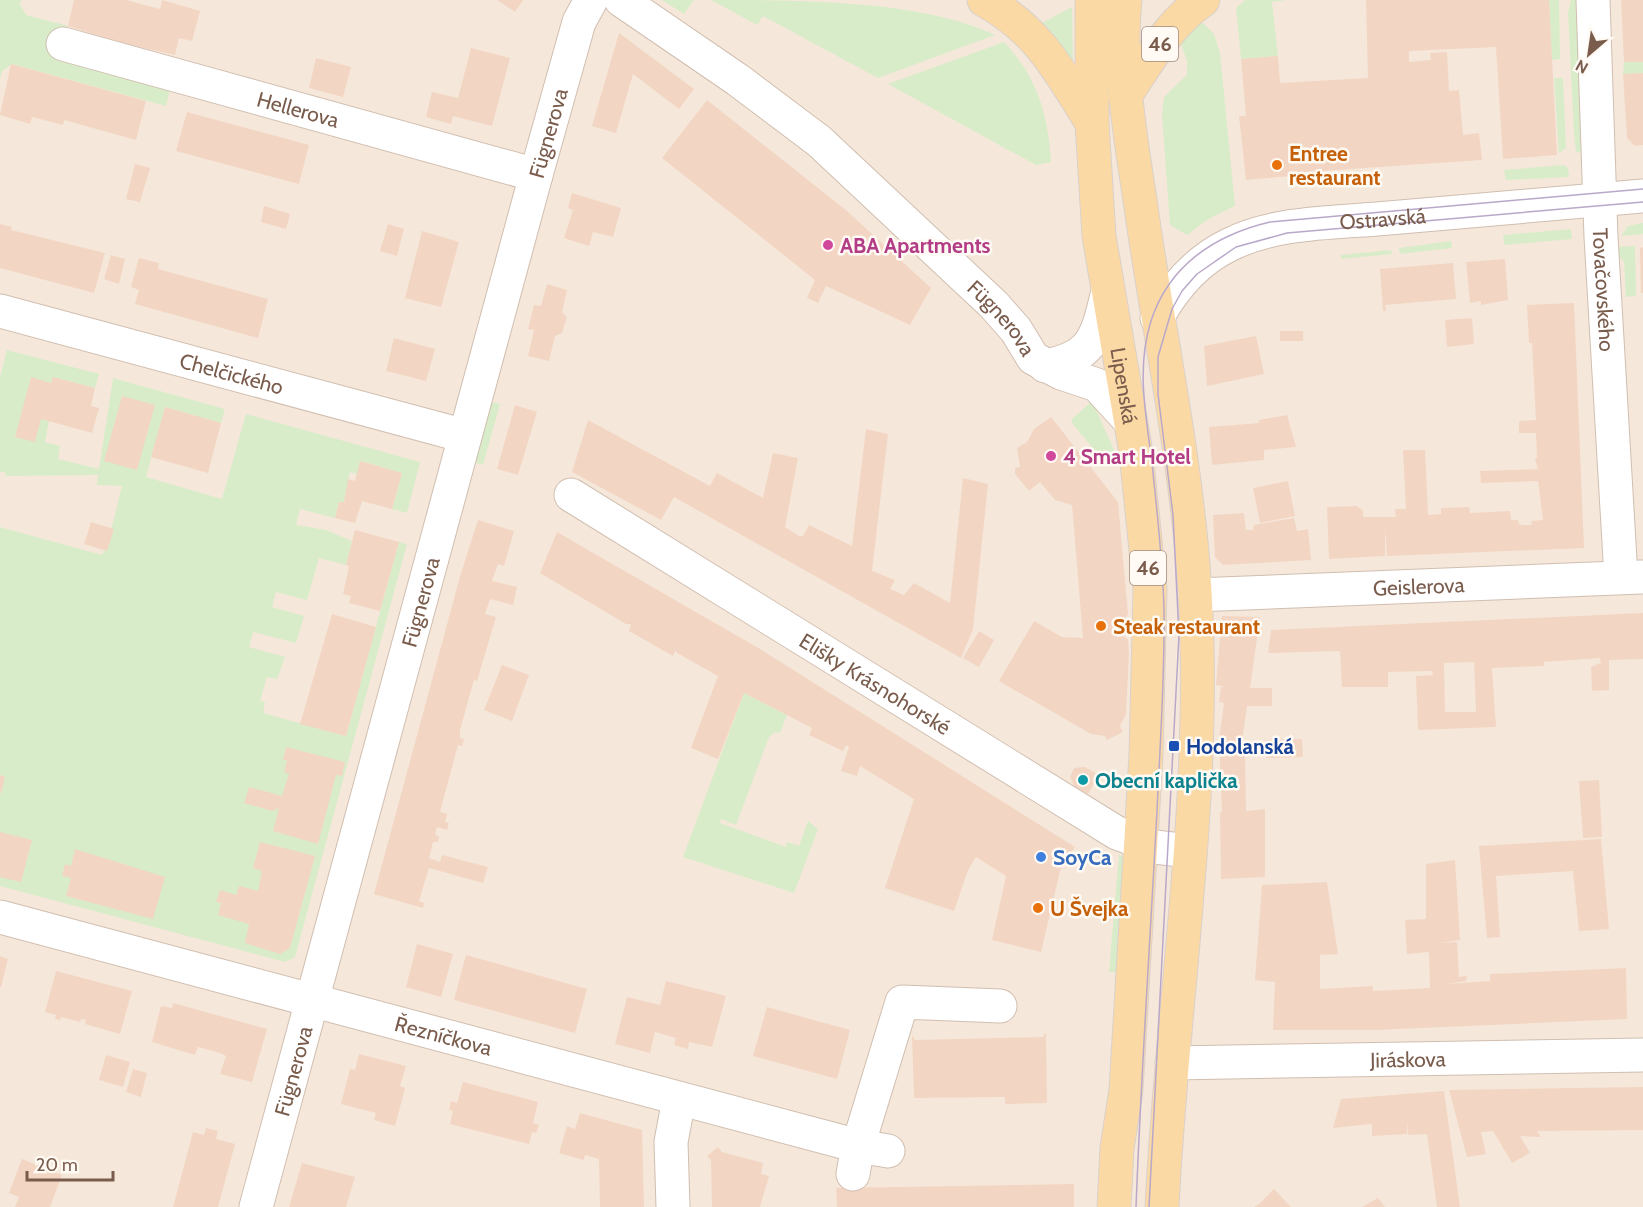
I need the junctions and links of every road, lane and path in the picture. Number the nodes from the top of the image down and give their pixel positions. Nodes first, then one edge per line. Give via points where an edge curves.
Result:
1 (591, 0) edge
2 (621, 0) edge
3 (984, 0) edge
4 (1092, 0) edge
5 (1125, 0) edge
6 (1203, 0) edge
7 (1593, 0) edge
8 (63, 44) dead end
9 (1125, 96) junction
10 (1092, 123) junction
11 (536, 175) junction
12 (1643, 196) edge
13 (1600, 200) junction
14 (1107, 295) junction
15 (0, 311) edge
16 (1157, 318) junction
17 (1045, 366) junction
18 (1130, 421) junction
19 (465, 436) junction
20 (572, 495) dead end
21 (1632, 577) edge
22 (1195, 595) junction
23 (1141, 844) junction
24 (1189, 851) junction
25 (0, 917) edge
26 (312, 1001) junction
27 (1000, 1006) dead end
28 (1643, 1055) edge
29 (1172, 1063) junction
30 (679, 1099) junction
31 (256, 1207) edge
32 (673, 1207) edge
33 (1114, 1207) edge
34 (1162, 1207) edge

1 - 11 street, Fügnerova via 579,22
2 - 17 street, Fügnerova via 756,93 841,160 994,305 1033,358
3 - 10 main road via 1017,20 1034,37
4 - 10 main road, Lipenská / 46
5 - 9 main road
6 - 9 main road, 46 via 1163,40
7 - 13 street, Tovačovského
8 - 11 street, Hellerova
9 - 16 main road, 46
10 - 14 main road, Lipenská / 46
11 - 19 street, Fügnerova
12 - 13 street, Ostravská
13 - 16 street, Ostravská via 1356,221 1256,234 1222,248 1196,266
13 - 21 street, Tovačovského
14 - 17 street, Fügnerova via 1102,322 1091,345 1072,360
14 - 18 main road, Lipenská / 46
15 - 19 street, Chelčického
16 - 22 main road, 46 via 1183,467
17 - 18 street, Fügnerova via 1097,385
18 - 23 main road, Lipenská / 46 via 1150,589
19 - 26 street, Fügnerova
20 - 23 street, Elišky Krásnohorské via 1107,827
21 - 22 street, Geislerova
22 - 24 main road, 46 via 1195,748
23 - 24 street, Elišky Krásnohorské
23 - 33 main road, Lipenská via 1126,1090 1117,1148
24 - 29 main road, 46
25 - 26 street, Řezníčkova
26 - 30 street, Řezníčkova
26 - 31 street, Fügnerova
27 - 30 street, Řezníčkova via 902,1002 867,1157
28 - 29 street, Jiráskova
29 - 34 main road, 46
30 - 32 street via 672,1142

